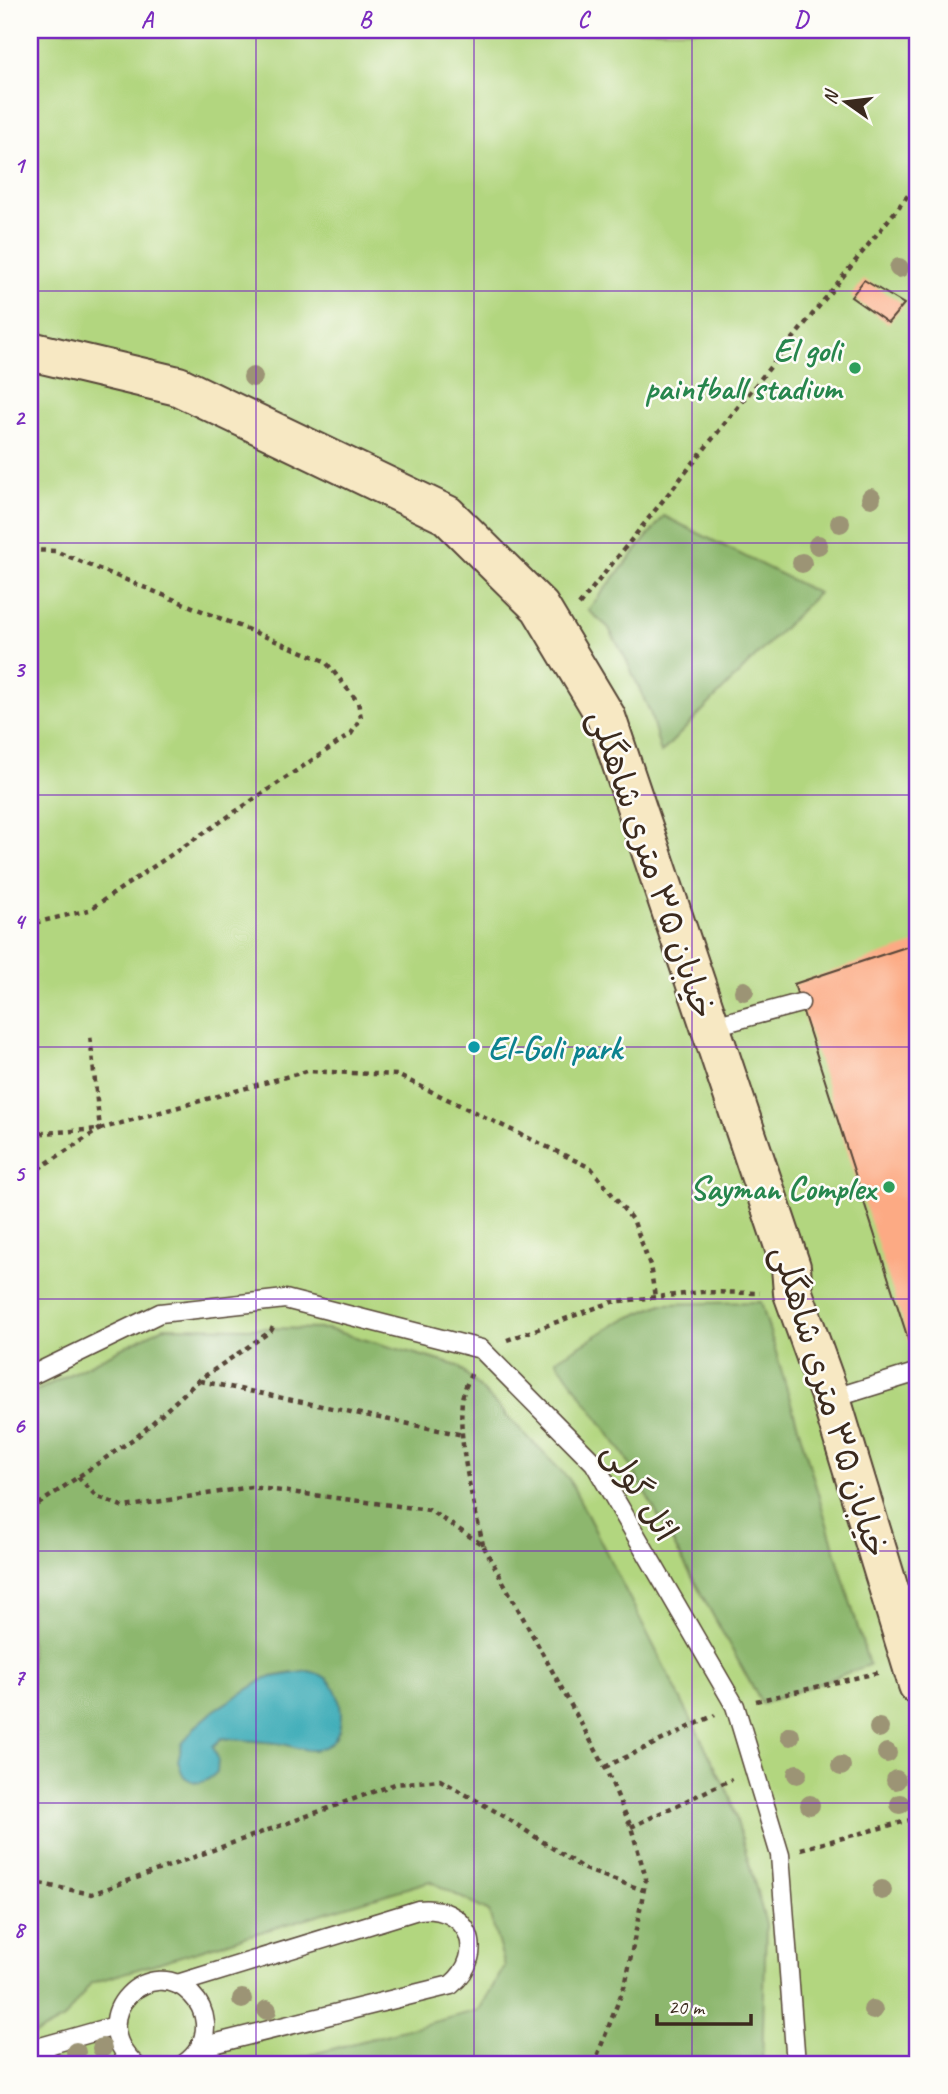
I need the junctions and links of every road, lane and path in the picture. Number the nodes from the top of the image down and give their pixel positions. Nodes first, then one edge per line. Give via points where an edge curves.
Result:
1 (918, 183) edge
2 (30, 351) edge
3 (30, 551) edge
4 (556, 632) junction
5 (30, 924) edge
6 (800, 1003) dead end
7 (710, 1027) junction
8 (90, 1035) dead end
9 (100, 1129) junction
10 (30, 1134) edge
11 (30, 1174) edge
12 (793, 1293) junction
13 (655, 1297) junction
14 (285, 1299) junction
15 (481, 1349) junction
16 (918, 1372) edge
17 (30, 1376) edge
18 (200, 1380) junction
19 (831, 1399) junction
20 (463, 1436) junction
21 (78, 1477) junction
22 (30, 1510) edge
23 (484, 1545) junction
24 (915, 1675) edge
25 (735, 1706) junction
26 (605, 1767) junction
27 (753, 1769) junction
28 (918, 1818) edge
29 (631, 1827) junction
30 (780, 1855) junction
31 (30, 1882) edge
32 (643, 1890) junction
33 (177, 1984) junction
34 (115, 2026) junction
35 (30, 2051) edge
36 (193, 2059) edge
37 (918, 2061) edge
38 (57, 2064) edge
39 (135, 2064) edge
40 (594, 2064) edge
41 (796, 2064) edge
42 (901, 2064) edge

1 - 4 path
2 - 4 street, خیابان ۳۵ متری شاهگلی via 178,386 447,515 540,607
3 - 5 path via 55,551 325,661 358,702 361,718 351,734 89,909
4 - 7 street, خیابان ۳۵ متری شاهگلی via 606,717
6 - 7 lane
7 - 12 street, خیابان ۳۵ متری شاهگلی via 791,1267
8 - 9 path
9 - 10 path
9 - 11 path
9 - 13 path via 307,1071 397,1075 591,1168 635,1222
12 - 13 path via 702,1292
12 - 19 street, خیابان ۳۵ متری شاهگلی
13 - 15 path via 612,1302
14 - 15 lane
14 - 17 lane via 160,1313
14 - 18 path via 271,1331
15 - 20 path via 462,1398
15 - 25 lane, ائل گولی via 594,1463
16 - 19 lane
18 - 20 path
18 - 21 path via 139,1435
19 - 24 street, خیابان ۳۵ متری شاهگلی
20 - 23 path
21 - 22 path
21 - 23 path via 96,1496 124,1507 251,1488 429,1510
23 - 26 path
24 - 25 path
25 - 26 path
25 - 27 lane, ائل گولی
26 - 29 path
27 - 29 path
27 - 30 lane, ائل گولی
28 - 30 path
29 - 32 path via 646,1878
30 - 41 lane, ائل گولی
31 - 32 path via 92,1894 394,1784 440,1780 584,1868
32 - 40 path via 626,1982
33 - 34 lane via 163,1981 135,1989 124,1999
33 - 36 lane via 190,1992 202,2010 205,2032
33 - 36 lane via 418,1910 444,1911 456,1917 470,1939 468,1965 451,1985
34 - 35 lane
34 - 39 lane via 117,2041
35 - 38 lane
37 - 42 path

